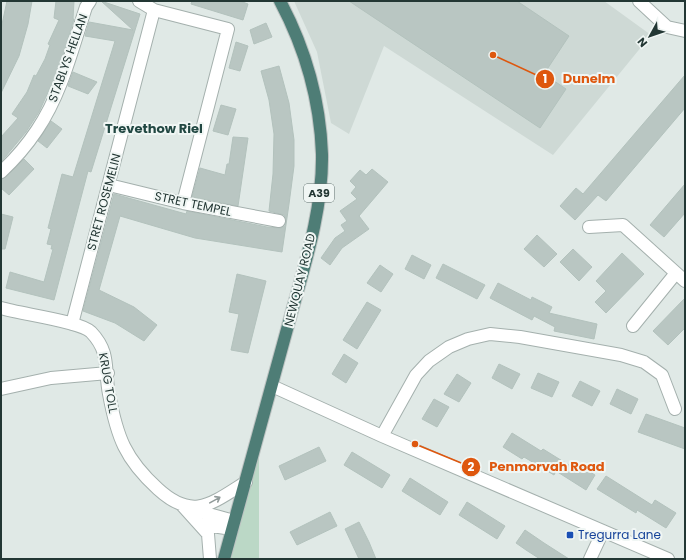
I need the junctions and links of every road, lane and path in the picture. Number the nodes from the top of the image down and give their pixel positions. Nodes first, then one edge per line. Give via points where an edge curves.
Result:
1 (90, 1) edge
2 (139, 1) edge
3 (280, 1) edge
4 (639, 1) edge
5 (154, 10) junction
6 (685, 31) edge
7 (1, 172) edge
8 (109, 184) junction
9 (183, 203) junction
10 (279, 221) dead end
11 (589, 227) dead end
12 (676, 273) junction
13 (685, 281) edge
14 (1, 308) edge
15 (72, 324) junction
16 (633, 326) dead end
17 (108, 373) junction
18 (272, 386) junction
19 (1, 389) edge
20 (675, 409) dead end
21 (382, 436) junction
22 (246, 482) junction
23 (186, 506) junction
24 (199, 524) junction
25 (233, 525) junction
26 (603, 532) junction
27 (210, 559) edge
28 (224, 559) edge
29 (590, 559) edge
30 (668, 559) edge

1 - 7 street, STABLYS HELLAN via 50,108 37,130
2 - 5 street
3 - 18 highway, NEWQUAY ROAD / A39 via 304,54 315,94 322,156 318,206
4 - 6 street via 667,27
5 - 8 street, STRET ROSEMELIN
5 - 9 street via 228,29
8 - 9 street, STRET TEMPEL
8 - 15 street, STRET ROSEMELIN
9 - 10 street, STRET TEMPEL
11 - 12 street via 623,225
12 - 13 street
12 - 16 street
14 - 15 street, KRUG TOLL
15 - 17 street, KRUG TOLL via 90,330 99,342 106,355
17 - 19 street via 51,378
17 - 23 street, KRUG TOLL via 109,393 123,448 136,466 171,501
18 - 21 street
18 - 22 highway, NEWQUAY ROAD / A39
20 - 21 street via 662,375 644,362 583,348 490,334 468,338 429,361 416,375
21 - 26 street
23 -> 22 street via 206,505
22 - 25 highway, NEWQUAY ROAD / A39
23 - 24 street
23 - 25 street
24 - 25 street
24 - 27 street via 208,534
25 - 28 highway, NEWQUAY ROAD / A39
26 - 29 street
26 - 30 street

